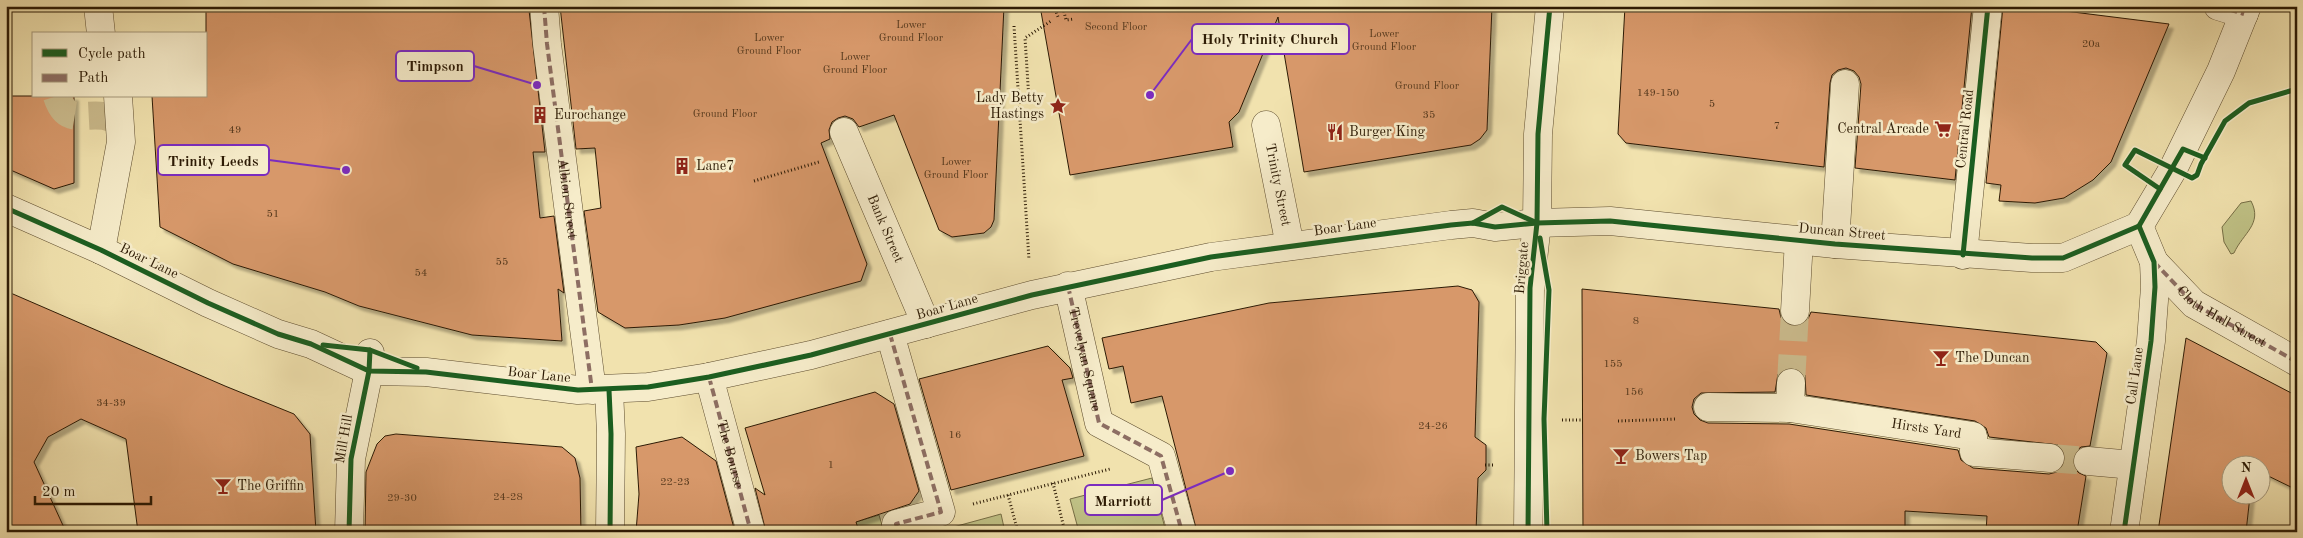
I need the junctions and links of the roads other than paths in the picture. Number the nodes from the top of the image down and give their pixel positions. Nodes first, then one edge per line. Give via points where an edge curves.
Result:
1 (98, 6) edge
2 (544, 6) edge
3 (1550, 6) edge
4 (1988, 6) edge
5 (2218, 6) edge
6 (2246, 10) edge
7 (101, 32) edge
8 (1845, 84) dead end
9 (118, 98) edge
10 (1266, 125) dead end
11 (847, 141) road end
12 (6, 208) edge
13 (1537, 223) junction
14 (2139, 226) junction
15 (1799, 240) junction
16 (1835, 244) junction
17 (1290, 246) junction
18 (101, 250) junction
19 (1963, 254) junction
20 (2154, 262) junction
21 (1068, 286) junction
22 (1795, 311) tunnel mouth
23 (926, 324) junction
24 (890, 334) junction
25 (370, 361) junction
26 (2297, 362) edge
27 (709, 377) junction
28 (600, 390) junction
29 (1708, 407) road end
30 (2050, 458) tunnel mouth
31 (2088, 461) tunnel mouth
32 (2134, 465) junction
33 (349, 532) edge
34 (610, 532) edge
35 (751, 532) edge
36 (898, 532) edge
37 (1182, 532) edge
38 (1528, 532) edge
39 (2124, 532) edge

1 - 7 street
2 - 28 street, Albion Street via 547,44
3 - 13 street, Briggate via 1538,134
4 - 19 street, Central Road
5 - 6 street
6 - 14 street via 2221,71 2173,168
8 - 16 street
9 - 18 street via 121,142
10 - 17 street, Trinity Street
11 - 23 street, Bank Street
12 - 18 street, Boar Lane
13 - 15 street, Duncan Street via 1610,221
13 - 17 street, Boar Lane via 1495,227 1473,224
13 - 38 street, Briggate via 1530,288
14 - 19 street, Duncan Street via 2063,258
14 - 20 street, Call Lane
15 - 16 street, Duncan Street
15 - 22 street
16 - 19 street, Duncan Street
17 - 21 street, Boar Lane via 1211,257
18 - 25 street, Boar Lane via 278,334
20 - 26 street, Cloth Hall Street via 2194,304
20 - 32 street, Call Lane via 2152,341
21 - 23 street, Boar Lane
21 - 37 street, Trevelyan Square via 1099,423 1161,456
23 - 24 street, Boar Lane
24 - 27 street, Boar Lane
24 - 36 street via 941,512 896,524
25 - 28 street, Boar Lane via 545,388
25 - 33 street, Mill Hill via 351,459
27 - 28 street, Boar Lane via 648,387
27 - 35 street, The Bourse
28 - 34 street, Albion Street via 611,434
29 - 30 street, Hirsts Yard via 1791,395 1973,436 1974,452
31 - 32 street
32 - 39 street, Call Lane

